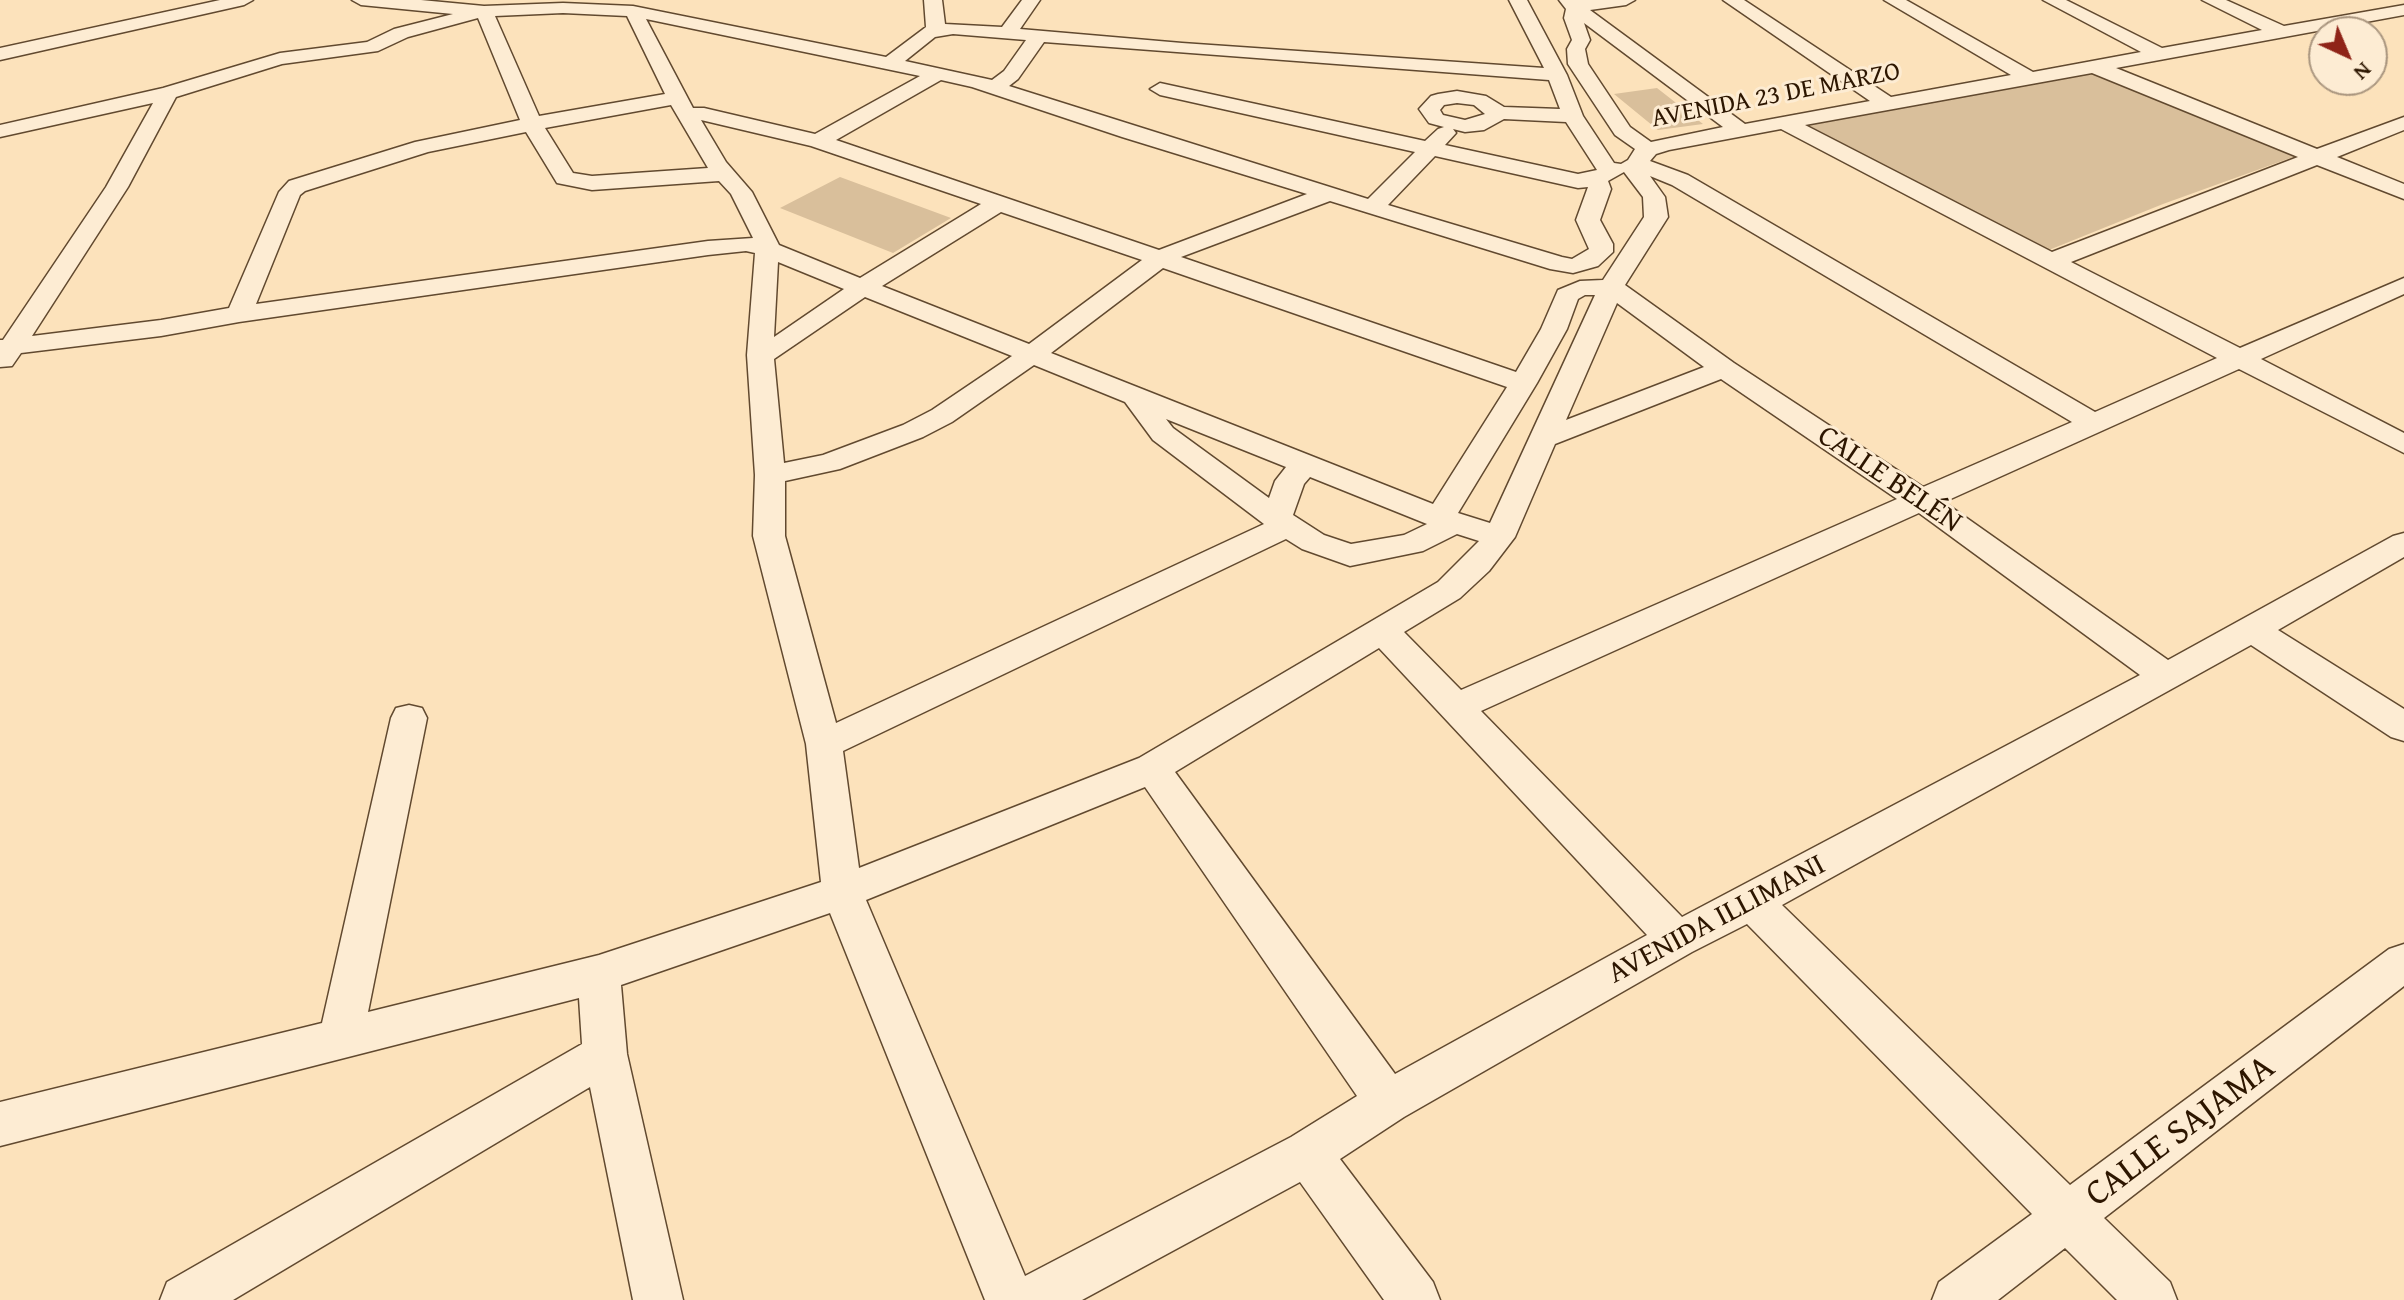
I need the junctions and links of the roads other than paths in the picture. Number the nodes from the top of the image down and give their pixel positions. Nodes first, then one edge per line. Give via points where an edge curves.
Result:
1 (244, 0) edge
2 (361, 0) edge
3 (933, 0) edge
4 (1031, 0) edge
5 (1518, 0) edge
6 (1626, 0) edge
7 (1732, 0) edge
8 (1893, 0) edge
9 (2052, 0) edge
10 (2211, 0) edge
11 (2376, 0) edge
12 (1569, 4) edge
13 (2402, 7) edge
14 (484, 11) junction
15 (633, 11) junction
16 (936, 30) junction
17 (1008, 32) junction
18 (2281, 32) junction
19 (1039, 36) junction
20 (1541, 47) junction
21 (1576, 49) junction
22 (0, 54) edge
23 (2159, 54) junction
24 (890, 64) junction
25 (2092, 66) junction
26 (1171, 69) junction
27 (938, 74) junction
28 (1557, 75) junction
29 (2028, 77) junction
30 (994, 88) junction
31 (168, 93) junction
32 (1886, 103) junction
33 (682, 107) junction
34 (1496, 113) junction
35 (1573, 116) junction
36 (1783, 122) junction
37 (2404, 123) edge
38 (532, 124) junction
39 (1454, 125) junction
40 (1740, 130) junction
41 (0, 131) edge
42 (1129, 133) junction
43 (818, 141) junction
44 (1432, 147) junction
45 (2315, 156) junction
46 (1625, 166) junction
47 (723, 174) junction
48 (2404, 192) edge
49 (1332, 193) junction
50 (1001, 202) junction
51 (1372, 208) junction
52 (767, 249) junction
53 (1159, 259) junction
54 (2051, 261) junction
55 (2404, 285) edge
56 (864, 286) junction
57 (1611, 287) junction
58 (239, 314) junction
59 (4, 353) edge
60 (1033, 354) junction
61 (760, 355) junction
62 (2240, 359) junction
63 (1724, 369) junction
64 (1523, 383) junction
65 (1133, 394) junction
66 (2096, 424) junction
67 (1544, 438) junction
68 (2404, 444) edge
69 (1306, 464) junction
70 (770, 475) junction
71 (1919, 499) junction
72 (1447, 520) junction
73 (1282, 522) junction
74 (1499, 537) junction
75 (2404, 543) edge
76 (2252, 630) junction
77 (1383, 631) junction
78 (2165, 676) junction
79 (1457, 707) junction
80 (409, 718) dead end
81 (2404, 727) edge
82 (824, 744) junction
83 (1152, 768) junction
84 (842, 892) junction
85 (1752, 902) junction
86 (1677, 939) junction
87 (2404, 962) edge
88 (599, 974) junction
89 (340, 1040) junction
90 (605, 1054) junction
91 (1388, 1102) junction
92 (0, 1124) edge
93 (1307, 1153) junction
94 (2068, 1219) junction
95 (185, 1300) edge
96 (658, 1300) edge
97 (1010, 1300) edge
98 (1032, 1300) edge
99 (1415, 1300) edge
100 (1957, 1300) edge
101 (2152, 1300) edge

1 - 22 street
2 - 14 street
3 - 16 street
4 - 17 street
5 - 20 street
6 - 12 street
7 - 32 street
8 - 29 street
9 - 23 street
10 - 18 street
11 - 13 street
12 - 21 street via 1581,40
12 - 40 street
13 - 18 street, AVENIDA 23 DE MARZO
14 - 15 street
14 - 31 street via 401,33 377,45 280,59
14 - 38 street
15 - 24 street
15 - 33 street
16 - 17 street
16 - 24 street
17 - 19 street
18 - 23 street, AVENIDA 23 DE MARZO
19 - 26 street
19 - 30 street via 1011,75
20 - 21 street
20 - 28 street
21 - 46 street via 1578,64 1622,131
23 - 25 street, AVENIDA 23 DE MARZO
24 - 27 street
25 - 29 street, AVENIDA 23 DE MARZO
25 - 45 street
26 - 28 street
26 - 42 street
26 - 44 street
27 - 30 street
27 - 43 street
28 - 35 street
29 - 32 street, AVENIDA 23 DE MARZO
30 - 42 street
31 - 41 street
31 - 59 street via 117,187
32 - 36 street, AVENIDA 23 DE MARZO
33 - 38 street
33 - 43 street
33 - 47 street
34 - 35 street
34 - 39 street via 1484,124
34 - 39 street via 1488,103 1468,98 1432,104 1431,114
35 - 46 street
36 - 40 street, AVENIDA 23 DE MARZO
36 - 54 street
37 - 45 street
38 - 47 street via 562,175 575,182
38 - 58 street via 423,147 297,186
39 - 44 street
40 - 46 street, AVENIDA 23 DE MARZO
42 - 49 street
43 - 50 street
44 - 46 street via 1578,181
44 - 51 street
45 - 48 street
45 - 54 street
46 - 51 street via 1600,189 1588,220 1601,252 1573,266
46 - 57 street via 1654,197 1657,211
46 - 66 street, AVENIDA 23 DE MARZO via 1680,180
47 - 52 street via 741,192
49 - 51 street
49 - 53 street
50 - 53 street
50 - 56 street
52 - 56 street
52 - 58 street via 746,244 708,248
52 - 61 street
53 - 60 street
53 - 64 street
54 - 62 street
55 - 62 street
56 - 60 street
56 - 61 street
57 - 63 street, CALLE BELÉN
57 - 64 street via 1580,288 1567,295
57 - 67 street
58 - 59 street
60 - 65 street
60 - 70 street via 913,431 830,463
61 - 70 street
62 - 66 street
62 - 68 street
63 - 67 street
63 - 71 street, CALLE BELÉN
64 - 72 street via 1451,501
65 - 69 street
65 - 73 street via 1163,434
66 - 71 street
67 - 74 street
69 - 72 street
69 - 73 street via 1290,481
70 - 82 street via 769,536
71 - 78 street, CALLE BELÉN
71 - 79 street
72 - 73 street via 1412,544 1350,555 1313,542
72 - 74 street
73 - 82 street
74 - 77 street via 1449,590
75 - 76 street, AVENIDA ILLIMANI
76 - 78 street, AVENIDA ILLIMANI
76 - 81 street
77 - 79 street
77 - 83 street
78 - 85 street, AVENIDA ILLIMANI
79 - 86 street
80 - 89 street
82 - 84 street
83 - 84 street
83 - 91 street
84 - 88 street
84 - 97 street
85 - 86 street, AVENIDA ILLIMANI
85 - 94 street
86 - 91 street, AVENIDA ILLIMANI
87 - 94 street, CALLE SAJAMA
88 - 89 street
88 - 90 street
89 - 92 street
90 - 95 street
90 - 96 street
91 - 93 street, AVENIDA ILLIMANI
93 - 98 street, AVENIDA ILLIMANI
93 - 99 street
94 - 100 street, CALLE SAJAMA
94 - 101 street

